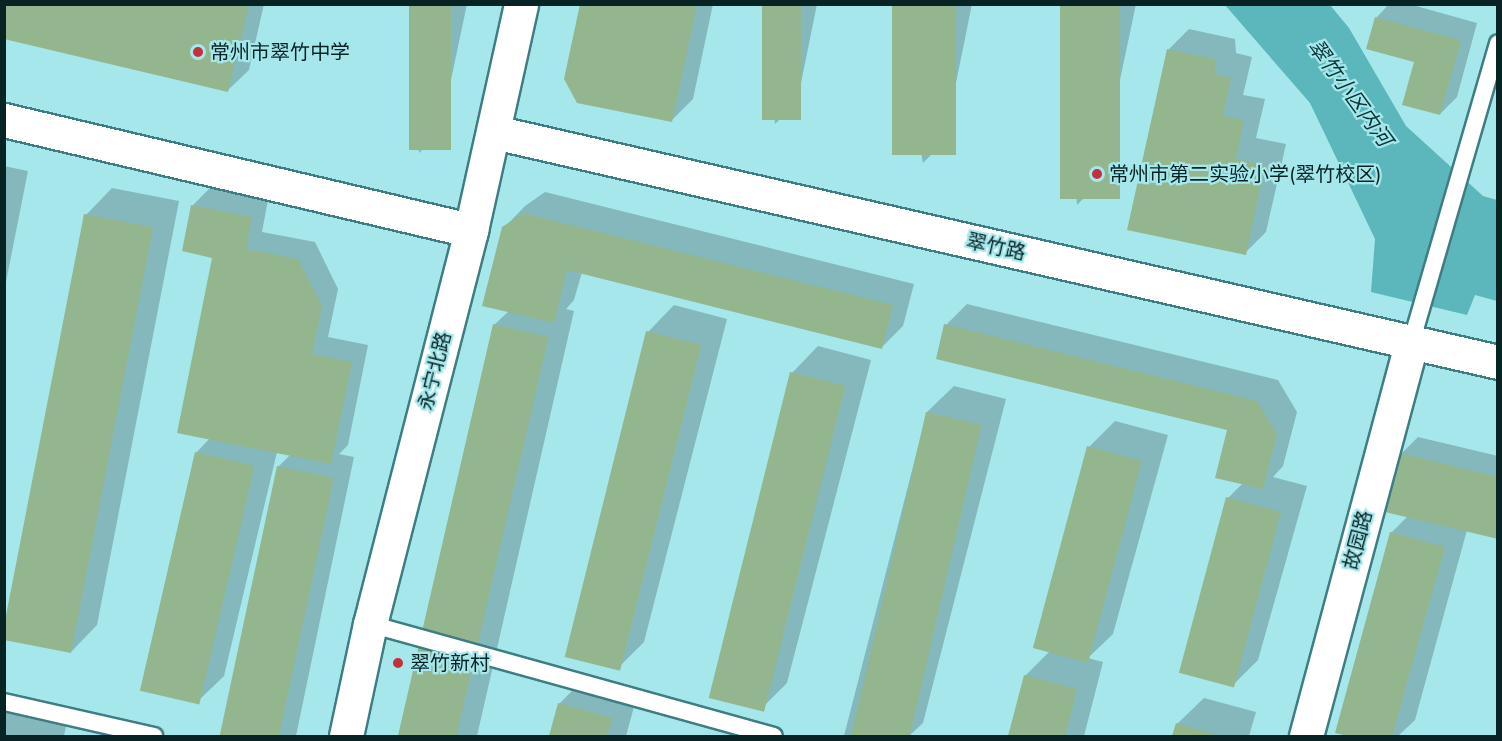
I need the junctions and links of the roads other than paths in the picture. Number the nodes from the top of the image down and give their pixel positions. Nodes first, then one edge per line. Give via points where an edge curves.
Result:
1 (521, 4) edge
2 (1497, 44) edge
3 (4, 120) edge
4 (494, 132) junction
5 (471, 230) junction
6 (1411, 343) junction
7 (1497, 362) edge
8 (370, 624) junction
9 (4, 702) edge
10 (154, 736) edge
11 (346, 736) edge
12 (774, 736) edge
13 (1307, 736) edge

1 - 4 street, 永宁北路
2 - 6 lane
3 - 5 street
4 - 5 street, 永宁北路
4 - 6 street, 翠竹路
5 - 8 street, 永宁北路
6 - 7 street, 翠竹路
6 - 13 street, 故园路
8 - 11 street, 永宁北路
8 - 12 lane
9 - 10 lane

